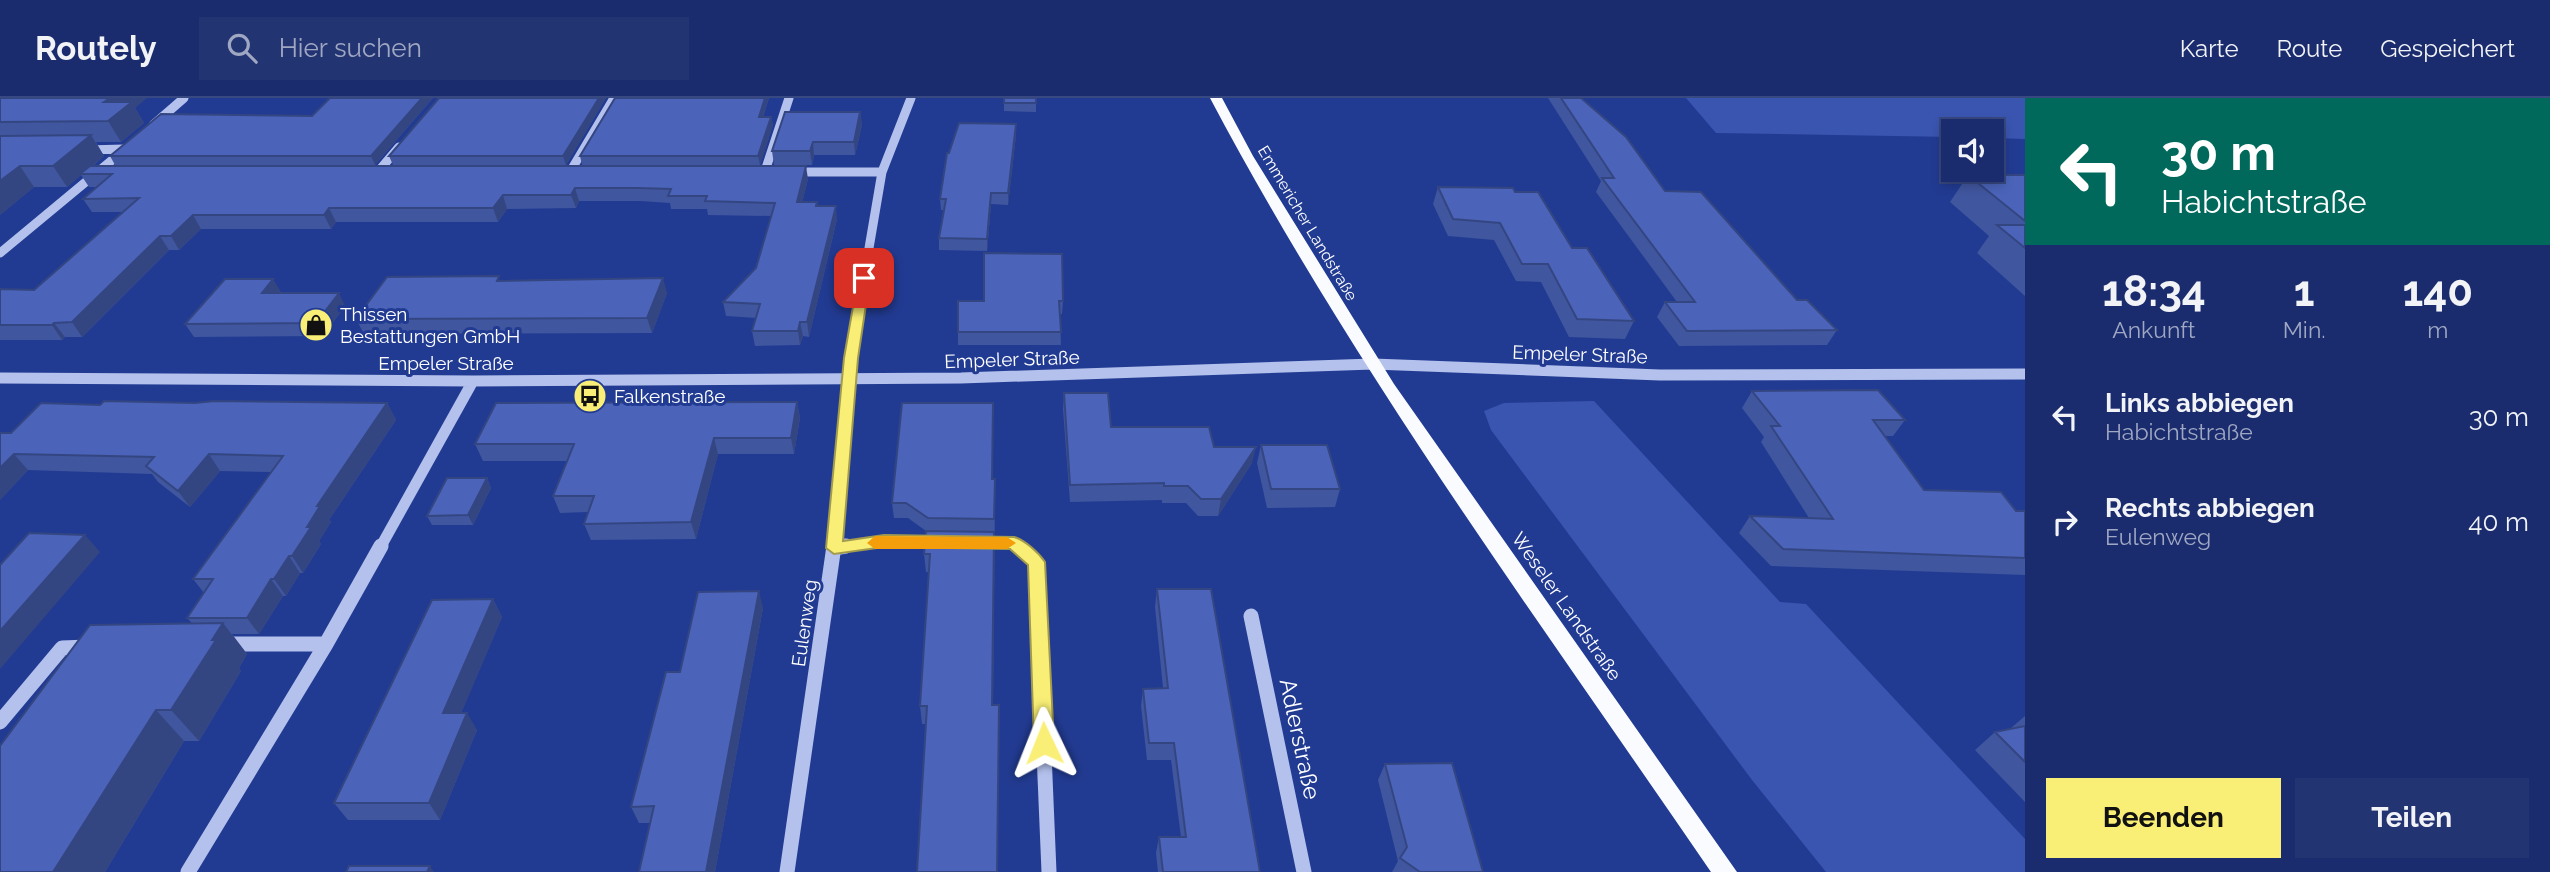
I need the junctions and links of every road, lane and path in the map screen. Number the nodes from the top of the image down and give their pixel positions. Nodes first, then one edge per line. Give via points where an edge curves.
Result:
1 (184, 98) edge
2 (614, 98) edge
3 (789, 98) edge
4 (911, 98) edge
5 (1216, 98) edge
6 (144, 132) edge
7 (134, 141) edge
8 (404, 141) edge
9 (124, 149) junction
10 (69, 150) edge
11 (97, 172) junction
12 (111, 172) edge
13 (556, 172) edge
14 (570, 172) junction
15 (584, 172) edge
16 (751, 172) edge
17 (765, 172) junction
18 (882, 172) junction
19 (363, 173) edge
20 (377, 173) junction
21 (390, 173) edge
22 (0, 253) edge
23 (1374, 364) junction
24 (2025, 374) edge
25 (0, 378) edge
26 (849, 378) junction
27 (473, 380) junction
28 (834, 548) junction
29 (1251, 616) dead end
30 (207, 644) edge
31 (326, 644) junction
32 (101, 646) edge
33 (0, 722) edge
34 (188, 872) edge
35 (787, 872) edge
36 (1049, 872) edge
37 (1304, 872) edge
38 (1726, 872) edge

1 - 6 street
2 - 14 street
3 - 17 street
4 - 18 street, Eulenweg
5 - 23 main road, Emmericher Landstraße
7 - 9 street
8 - 20 street
9 - 10 street
9 - 11 street
11 - 12 street
11 - 22 street
13 - 14 street
14 - 15 street
16 - 17 street
17 - 18 street
18 - 26 street, Eulenweg
19 - 20 street
20 - 21 street
23 - 24 street, Empeler Straße via 1660,375
23 - 26 street, Empeler Straße
23 - 38 main road, Weseler Landstraße via 1472,512
25 - 27 street, Empeler Straße
26 - 27 street, Empeler Straße
26 - 28 street, Eulenweg
27 - 31 street
28 - 35 street, Eulenweg
28 - 36 street via 884,541 1014,543 1036,562
29 - 37 street, Adlerstraße
30 - 31 street
31 - 34 street
32 - 33 street via 61,648

